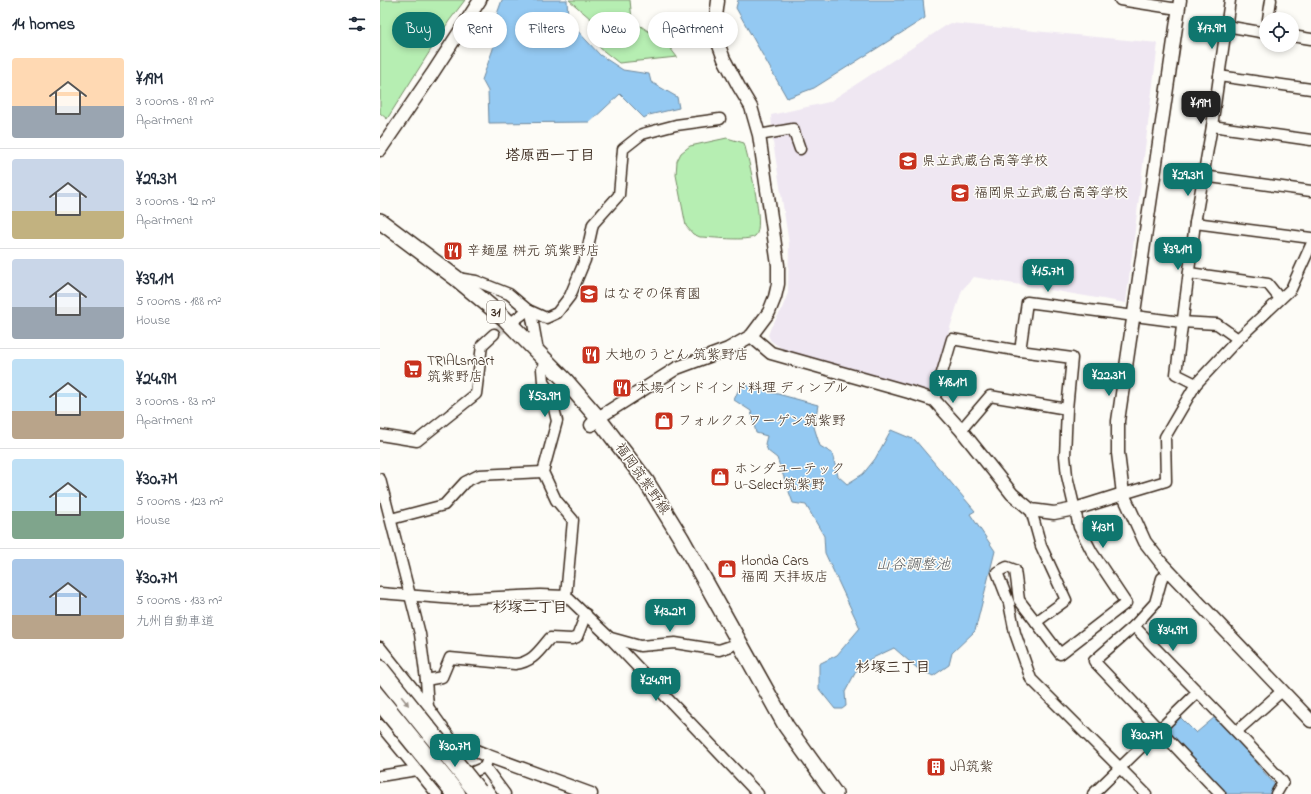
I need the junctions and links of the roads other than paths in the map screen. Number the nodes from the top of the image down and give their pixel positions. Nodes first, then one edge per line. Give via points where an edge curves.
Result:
1 (479, 0) edge
2 (1126, 0) edge
3 (1230, 0) edge
4 (1271, 0) edge
5 (718, 1) edge
6 (1179, 5) edge
7 (1269, 12) edge
8 (1226, 26) junction
9 (1259, 31) edge
10 (1299, 37) edge
11 (1311, 39) edge
12 (1219, 76) junction
13 (1311, 89) edge
14 (720, 119) dead end
15 (1212, 126) junction
16 (758, 135) junction
17 (1311, 140) edge
18 (800, 149) dead end
19 (380, 150) edge
20 (1203, 176) junction
21 (1311, 191) edge
22 (380, 221) edge
23 (1195, 223) junction
24 (380, 234) edge
25 (1311, 238) edge
26 (1311, 245) edge
27 (1189, 273) junction
28 (456, 278) junction
29 (1280, 300) junction
30 (530, 311) junction
31 (1134, 315) junction
32 (516, 319) tunnel mouth
33 (1181, 322) junction
34 (494, 334) tunnel mouth
35 (751, 336) junction
36 (1238, 340) junction
37 (538, 351) junction
38 (1020, 352) junction
39 (542, 369) junction
40 (1196, 384) junction
41 (934, 400) junction
42 (1067, 409) junction
43 (594, 421) junction
44 (961, 430) junction
45 (380, 435) edge
46 (543, 472) junction
47 (380, 478) edge
48 (1123, 494) junction
49 (1075, 509) junction
50 (1031, 510) junction
51 (391, 519) junction
52 (1162, 578) dead end
53 (380, 593) edge
54 (410, 596) junction
55 (566, 596) junction
56 (586, 614) junction
57 (1036, 622) junction
58 (1134, 626) junction
59 (610, 638) junction
60 (731, 646) junction
61 (380, 647) edge
62 (380, 670) edge
63 (426, 680) junction
64 (1282, 691) junction
65 (1197, 693) junction
66 (380, 701) edge
67 (380, 707) edge
68 (428, 707) junction
69 (1311, 721) edge
70 (380, 725) edge
71 (1159, 730) junction
72 (1237, 731) junction
73 (454, 742) junction
74 (486, 762) junction
75 (1120, 768) junction
76 (418, 770) junction
77 (380, 776) edge
78 (435, 791) edge
79 (478, 792) dead end
80 (456, 794) edge
81 (505, 794) edge
82 (591, 794) edge
83 (758, 794) edge
84 (822, 794) edge
85 (835, 794) edge
86 (1093, 794) edge
87 (1146, 794) edge
88 (1220, 794) edge
89 (1276, 794) edge

1 - 19 street
2 - 6 street
3 - 8 street
4 - 7 street
5 - 16 street via 714,32 724,59 751,107
6 - 31 street
8 - 9 street
8 - 12 street
10 - 11 street
12 - 13 street
12 - 15 street
14 - 30 street via 642,134 623,149 619,195 594,224 585,260 570,296 561,309 550,317 546,318
15 - 17 street
15 - 20 street
16 - 18 street via 793,129
16 - 35 street via 778,265 778,284 768,312
20 - 21 street
20 - 23 street
22 - 28 main road, 福岡筑紫野線 / 31
23 - 25 street
23 - 27 street
24 - 39 main road, 福岡筑紫野線 / 31 via 448,284 496,324
26 - 29 street via 1291,289
27 - 29 street via 1268,284
27 - 33 street
28 - 30 street via 476,281 510,294
28 - 37 main road, 福岡筑紫野線 / 31 via 504,318
29 - 36 street
30 - 32 street
30 - 37 street
31 - 33 street
31 - 38 street via 1027,302
31 - 48 street via 1118,421 1118,453
33 - 36 street via 1217,324
33 - 40 street via 1176,374
34 - 45 street via 482,346 476,394 417,441
35 - 41 street via 771,353
35 - 43 street via 728,349 677,368
36 - 40 street
37 - 43 main road, 福岡筑紫野線 / 31 via 565,380
38 - 41 street via 952,339
38 - 42 street via 1072,358
39 - 43 main road, 福岡筑紫野線 / 31
39 - 46 street via 543,382 550,392 557,421
40 - 48 street via 1165,436 1166,481
41 - 44 street
42 - 44 street via 990,396
42 - 49 street via 1065,456
43 - 60 main road, 福岡筑紫野線 / 31 via 675,545
43 - 85 main road, 福岡筑紫野線 / 31 via 650,488 681,538 786,726
44 - 50 street via 1012,494
46 - 51 street via 479,475 466,482 444,505
46 - 55 street via 556,500 573,520
47 - 51 street
48 - 49 street
48 - 64 street via 1145,542 1162,564
49 - 50 street via 1054,513
49 - 57 street via 1079,527 1092,552 1126,603 1060,654
50 - 57 street via 1041,546 1066,600
51 - 54 street
52 - 58 street via 1155,603
53 - 54 street
54 - 55 street via 455,599
54 - 63 street via 420,634
55 - 56 street
56 - 59 street
56 - 63 street via 576,637 550,638 533,658 524,663 450,658 442,677
57 - 75 street via 1019,600 1015,570 1007,567 997,572 1009,603 1015,633 1031,679
58 - 65 street
58 - 71 street via 1094,662
59 - 60 street via 640,646 675,644 719,650
59 - 83 street
60 - 84 main road, 福岡筑紫野線 / 31 via 777,732
61 - 68 street
62 -> 79 highway, bridge
63 - 68 street
64 - 69 street
64 - 72 street
65 - 71 street
65 - 72 street
66 - 80 highway, bridge
67 - 73 street
68 - 73 street
70 - 76 street
71 - 75 street
71 - 88 street
72 - 89 street via 1283,782
73 - 74 street
74 - 78 street
74 - 81 street
74 - 82 street
75 - 86 street
75 - 87 street
76 - 77 street
76 - 78 street

